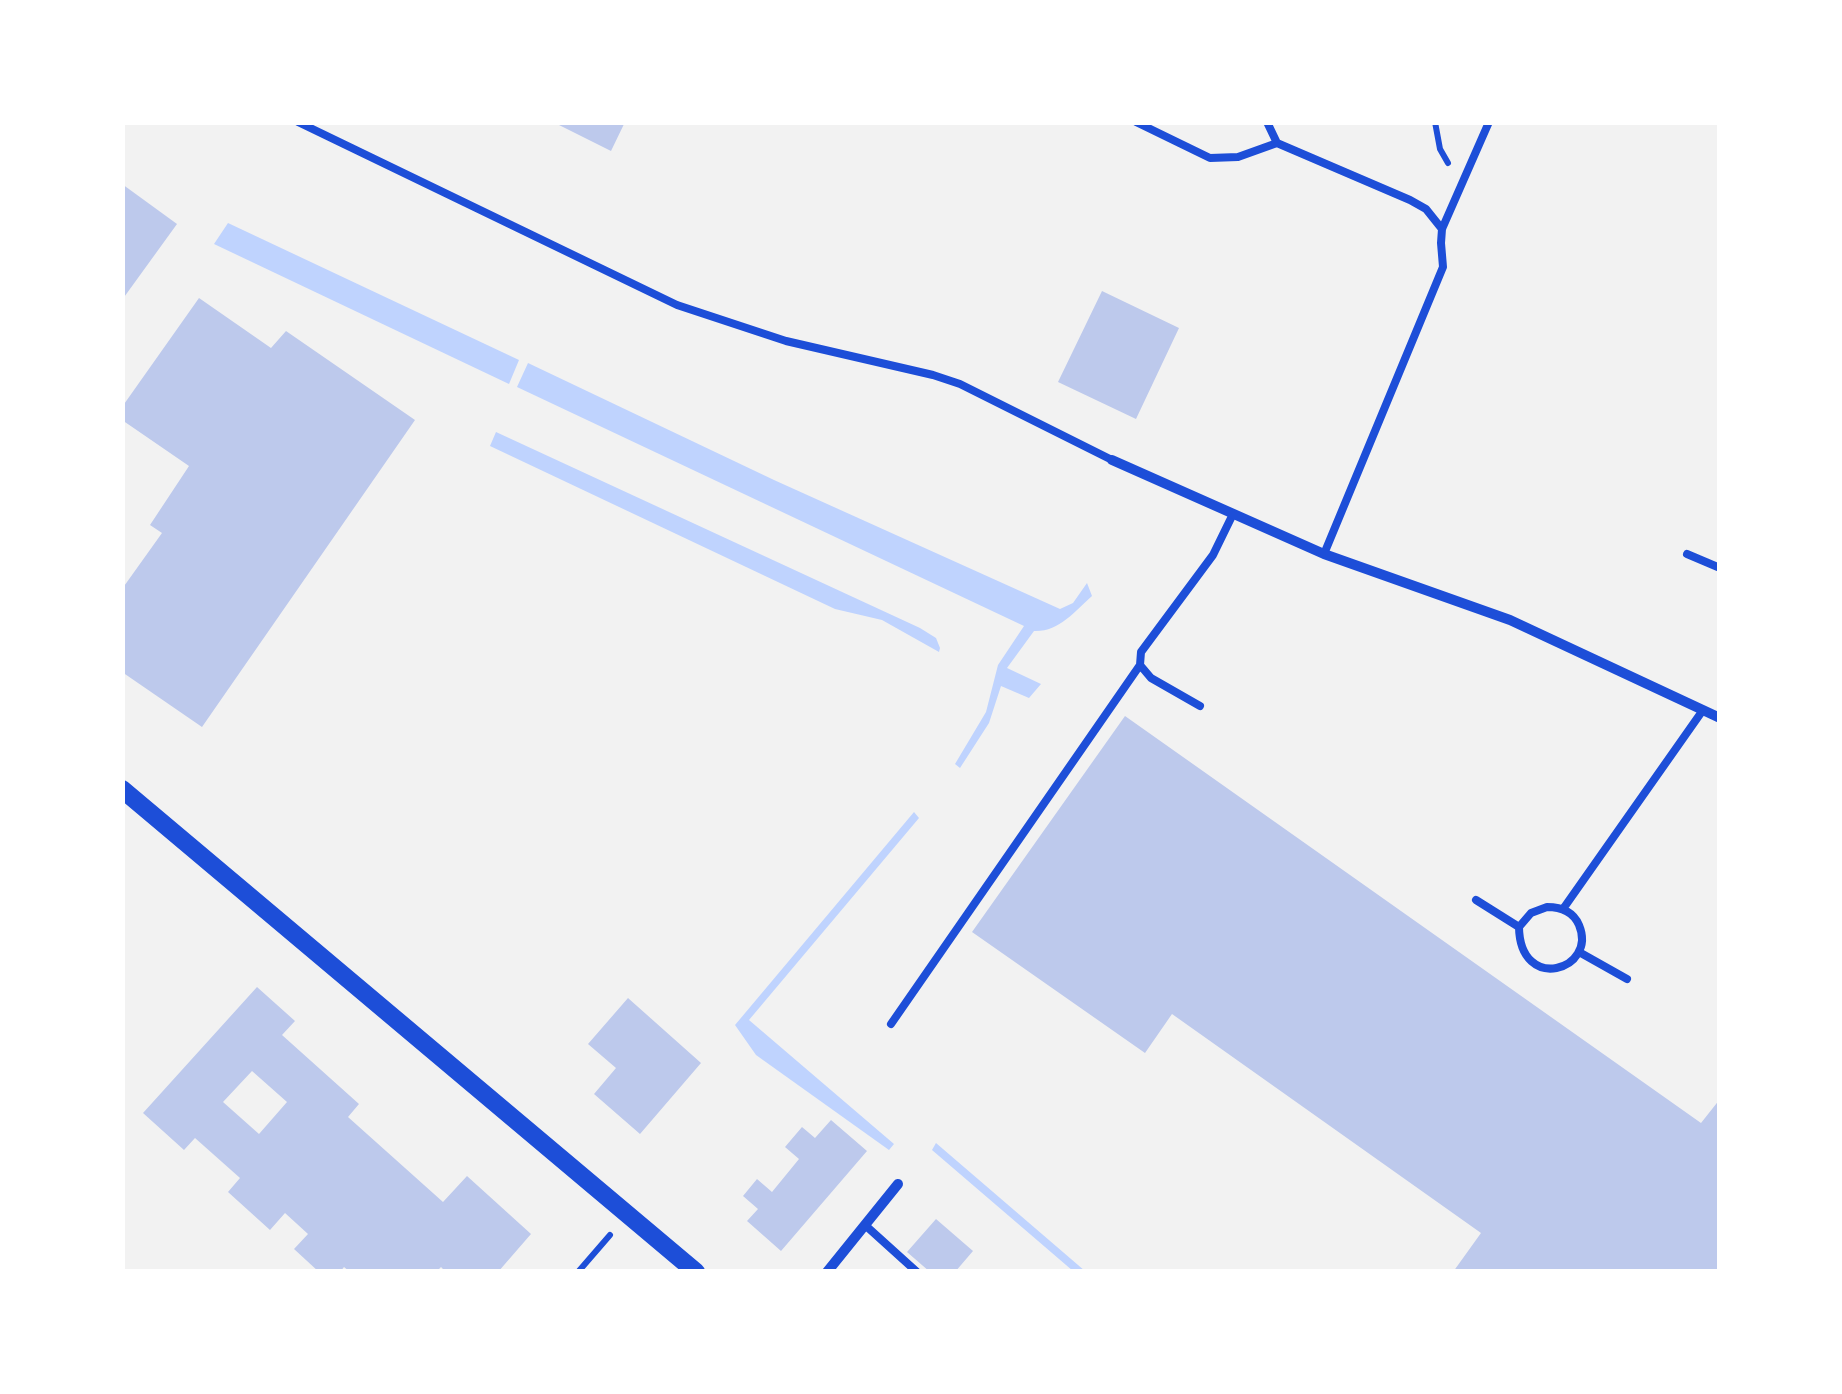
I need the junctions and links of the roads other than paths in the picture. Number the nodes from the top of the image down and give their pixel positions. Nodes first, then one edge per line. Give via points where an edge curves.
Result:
1 (298, 122) edge
2 (1136, 122) edge
3 (1267, 122) edge
4 (1489, 122) edge
5 (1276, 142) junction
6 (1442, 230) junction
7 (1112, 460) joint
8 (1233, 514) junction
9 (1324, 554) junction
10 (1687, 554) dead end
11 (1720, 568) edge
12 (1140, 664) junction
13 (1200, 706) dead end
14 (1703, 710) junction
15 (1720, 718) edge
16 (122, 789) edge
17 (1476, 900) dead end
18 (1563, 909) junction
19 (1519, 928) junction
20 (1579, 952) junction
21 (1627, 980) dead end
22 (891, 1024) dead end
23 (898, 1184) dead end
24 (866, 1225) junction
25 (696, 1272) edge
26 (827, 1272) edge
27 (917, 1272) edge

1 - 7 lane via 677,306 960,384
2 - 5 lane via 1210,158 1238,157
3 - 5 lane
4 - 6 lane
5 - 6 lane via 1410,200
6 - 9 lane via 1444,267
7 - 8 street
8 - 9 street
8 - 12 lane via 1213,555 1141,652
9 - 14 street via 1510,620
10 - 11 lane
12 - 13 lane via 1151,678
12 - 22 lane
14 - 15 street
14 - 18 lane
16 - 25 street
17 - 19 lane
18 - 19 lane via 1536,910
18 - 20 lane via 1582,931
19 - 20 lane via 1520,946 1536,966 1562,968
20 - 21 lane
23 - 24 street
24 - 26 street
24 - 27 lane

